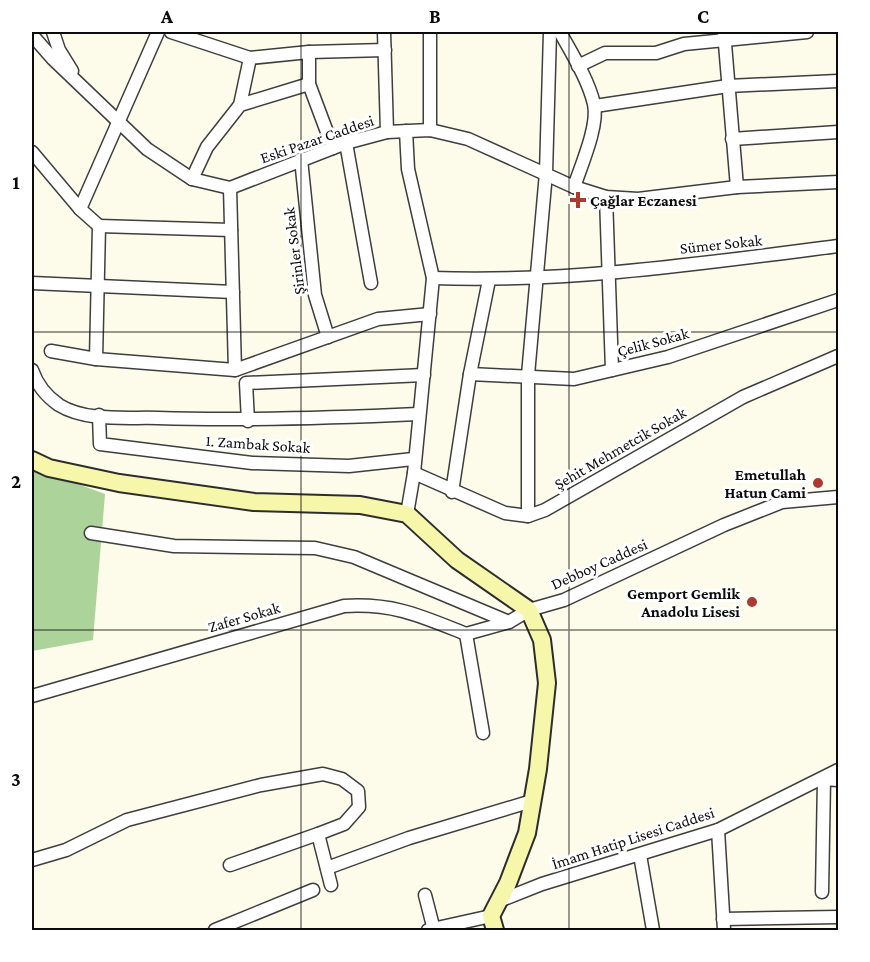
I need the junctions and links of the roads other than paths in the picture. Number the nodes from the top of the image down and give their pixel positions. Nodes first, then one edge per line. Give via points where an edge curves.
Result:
1 (54, 32) edge
2 (158, 32) edge
3 (171, 32) edge
4 (384, 32) edge
5 (430, 32) edge
6 (550, 32) edge
7 (560, 32) edge
8 (807, 32) edge
9 (32, 35) edge
10 (724, 35) edge
11 (681, 38) edge
12 (385, 50) junction
13 (309, 52) junction
14 (250, 58) junction
15 (578, 66) junction
16 (838, 81) edge
17 (309, 84) junction
18 (728, 86) junction
19 (82, 87) junction
20 (240, 105) junction
21 (595, 106) junction
22 (118, 123) junction
23 (430, 130) junction
24 (406, 131) junction
25 (387, 132) junction
26 (838, 132) edge
27 (732, 139) junction
28 (346, 142) junction
29 (333, 148) junction
30 (32, 152) edge
31 (301, 159) junction
32 (546, 173) junction
33 (192, 179) junction
34 (838, 182) edge
35 (574, 186) junction
36 (737, 187) junction
37 (230, 188) junction
38 (606, 197) junction
39 (80, 209) junction
40 (99, 226) junction
41 (231, 230) junction
42 (838, 246) edge
43 (606, 272) junction
44 (537, 276) junction
45 (433, 278) junction
46 (489, 280) junction
47 (32, 283) edge
48 (371, 283) dead end
49 (98, 285) junction
50 (233, 292) junction
51 (838, 300) edge
52 (430, 314) junction
53 (328, 337) junction
54 (51, 351) dead end
55 (838, 356) edge
56 (96, 359) junction
57 (32, 370) edge
58 (235, 370) junction
59 (612, 370) junction
60 (470, 374) junction
61 (424, 375) junction
62 (528, 375) junction
63 (418, 414) junction
64 (99, 415) junction
65 (248, 421) junction
66 (413, 459) junction
67 (32, 460) edge
68 (414, 473) junction
69 (452, 492) junction
70 (838, 497) edge
71 (407, 514) junction
72 (528, 516) junction
73 (91, 533) dead end
74 (529, 610) junction
75 (509, 622) junction
76 (466, 634) junction
77 (32, 696) edge
78 (483, 733) dead end
79 (838, 770) edge
80 (824, 778) junction
81 (838, 780) edge
82 (532, 801) junction
83 (718, 830) junction
84 (318, 834) junction
85 (640, 855) junction
86 (32, 860) edge
87 (230, 865) dead end
88 (327, 868) junction
89 (331, 885) dead end
90 (313, 890) dead end
91 (822, 892) dead end
92 (425, 895) dead end
93 (499, 901) junction
94 (838, 917) edge
95 (493, 923) edge
96 (724, 925) edge
97 (768, 925) edge
98 (215, 930) edge
99 (432, 930) edge
100 (653, 930) edge

1 - 19 street via 59,50
2 - 22 street
3 - 14 street
4 - 12 street
5 - 23 street
6 - 32 street
7 - 15 street
8 - 10 street
9 - 19 street
10 - 11 street
10 - 18 street
11 - 15 street via 656,53 604,53
12 - 13 street
12 - 25 street
13 - 14 street
13 - 17 street
14 - 20 street
15 - 21 street
16 - 18 street
17 - 20 street
17 - 29 street
18 - 21 street
18 - 27 street
19 - 22 street
20 - 33 street via 207,147
21 - 35 street via 594,123
22 - 33 street via 147,149
22 - 39 street
23 - 24 street, Eski Pazar Caddesi
23 - 32 street, Eski Pazar Caddesi via 468,139
24 - 25 street, Eski Pazar Caddesi
24 - 45 street via 408,169
25 - 28 street, Eski Pazar Caddesi
26 - 27 street
27 - 36 street
28 - 29 street, Eski Pazar Caddesi
28 - 48 street
29 - 31 street, Eski Pazar Caddesi
30 - 39 street
31 - 37 street, Eski Pazar Caddesi
31 - 53 street, Şirinler Sokak via 315,295
32 - 35 street, Eski Pazar Caddesi
32 - 44 street
33 - 37 street
34 - 36 street, Eski Pazar Caddesi
35 - 38 street, Eski Pazar Caddesi
36 - 38 street, Eski Pazar Caddesi via 638,199
37 - 41 street
38 - 43 street
39 - 40 street
40 - 41 street
40 - 49 street
41 - 50 street
42 - 43 street, Sümer Sokak
43 - 44 street, Sümer Sokak
43 - 59 street
44 - 46 street, Sümer Sokak
44 - 62 street
45 - 46 street, Sümer Sokak
45 - 52 street
46 - 60 street
47 - 49 street
49 - 50 street
49 - 56 street
50 - 58 street
51 - 59 street, Çelik Sokak via 668,357
52 - 53 street via 378,319
52 - 61 street
53 - 58 street
54 - 56 street
55 - 72 street, Şehit Mehmetcik Sokak via 743,397
56 - 58 street
57 - 64 street via 38,386 60,405
59 - 62 street, Çelik Sokak via 574,379
60 - 62 street, Çelik Sokak
60 - 69 street
61 - 63 street
61 - 65 street via 246,383
62 - 72 street
63 - 65 street
63 - 66 street
64 - 65 street
64 - 66 street, 1. Zambak Sokak via 100,444 252,463 350,466
66 - 68 street
67 - 71 street via 48,468 119,483 242,501 360,505
68 - 69 street
68 - 71 street
69 - 72 street via 506,513
70 - 74 street, Debboy Caddesi via 782,502 564,600
71 - 74 street via 457,560
73 - 75 street via 174,546 315,548 354,557
74 - 75 street, Debboy Caddesi
74 - 82 street via 542,640 547,684
75 - 76 street, Debboy Caddesi
76 - 77 street, Zafer Sokak via 405,610 344,606
76 - 78 street
79 - 80 street, İmam Hatip Lisesi Caddesi
80 - 81 street
80 - 83 street, İmam Hatip Lisesi Caddesi
80 - 91 street
82 - 88 street
82 - 93 street via 527,833
83 - 85 street, İmam Hatip Lisesi Caddesi
83 - 96 street
84 - 86 street via 344,824 359,807 358,791 342,779 323,774 261,785 127,820 66,850
84 - 87 street
84 - 88 street
85 - 93 street, İmam Hatip Lisesi Caddesi
85 - 100 street
88 - 89 street
90 - 98 street
92 - 99 street
93 - 95 street
94 - 97 street
95 - 99 street
96 - 97 street

